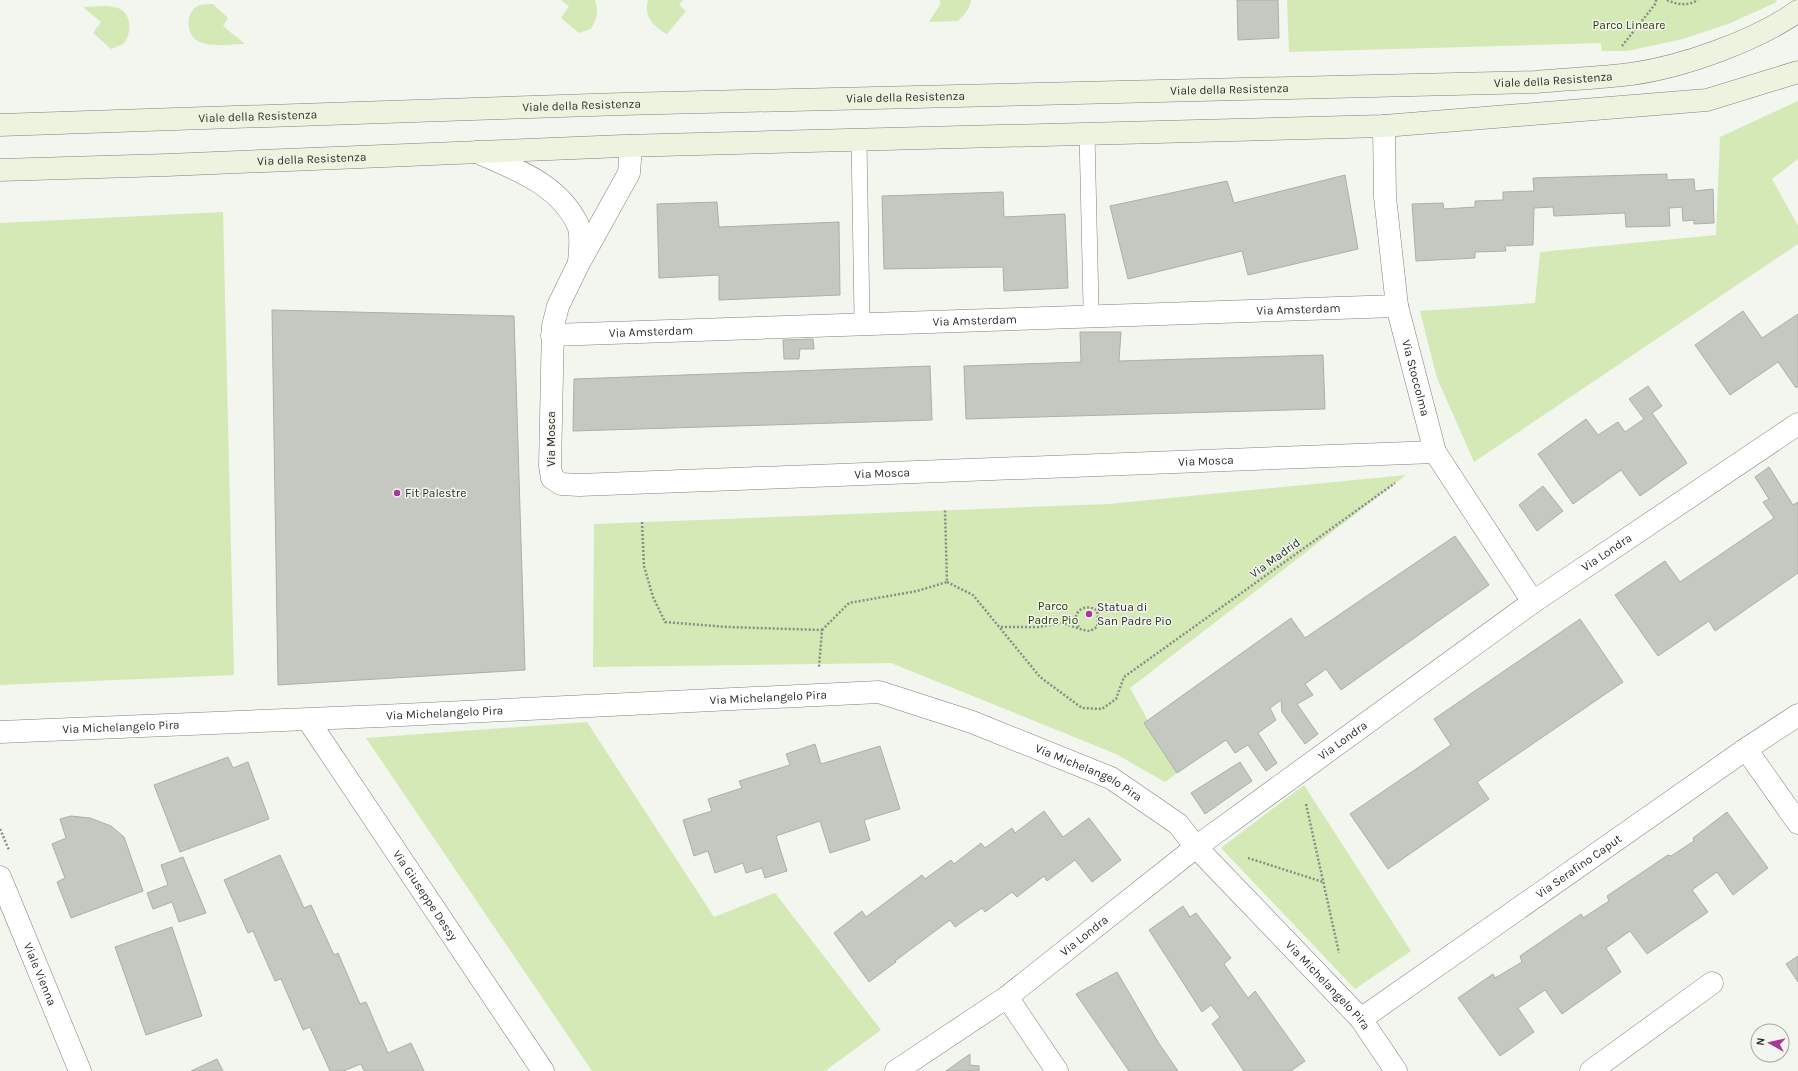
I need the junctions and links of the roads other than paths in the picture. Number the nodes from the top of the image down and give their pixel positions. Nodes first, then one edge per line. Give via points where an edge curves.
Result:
1 (1798, 11) edge
2 (1798, 72) edge
3 (0, 125) edge
4 (1384, 126) junction
5 (1087, 134) junction
6 (859, 140) junction
7 (627, 146) junction
8 (477, 152) junction
9 (0, 170) edge
10 (579, 263) junction
11 (1091, 306) dead end
12 (1397, 306) junction
13 (862, 317) dead end
14 (552, 336) junction
15 (1798, 424) edge
16 (1435, 452) junction
17 (1533, 602) junction
18 (1798, 715) edge
19 (308, 720) junction
20 (0, 732) edge
21 (1746, 749) junction
22 (1798, 823) edge
23 (1196, 847) junction
24 (0, 877) edge
25 (1712, 983) dead end
26 (1007, 997) junction
27 (1361, 1019) junction
28 (80, 1071) edge
29 (543, 1071) edge
30 (896, 1071) edge
31 (1057, 1071) edge
32 (1396, 1071) edge
33 (1592, 1071) edge

1 - 3 street, Viale della Resistenza via 1779,25 1696,59 1631,74 1536,82 622,104
2 - 4 street via 1707,100
4 - 5 street
4 - 12 street, Via Stoccolma via 1385,197
5 - 6 street
5 - 11 lane
6 - 7 street
6 - 13 lane
7 - 8 street, Via della Resistenza
7 - 10 street, Via Mosca via 629,173
8 - 9 street, Via della Resistenza
8 - 10 street, Via Mosca via 532,176 554,194 578,226
10 - 14 street, Via Mosca via 558,306
12 - 14 street, Via Amsterdam
12 - 16 street, Via Stoccolma
14 - 16 street, Via Mosca via 550,466 552,478 561,484
15 - 17 street, Via Londra
16 - 17 street, Via Stoccolma
17 - 23 street, Via Londra
18 - 21 street, Via Serafino Caput
19 - 20 street, Via Michelangelo Pira
19 - 23 street, Via Michelangelo Pira via 879,692 972,722 1111,778 1178,824
19 - 29 street, Via Giuseppe Dessy
21 - 22 street
21 - 27 street, Via Serafino Caput
23 - 26 street, Via Londra
23 - 27 street, Via Michelangelo Pira
24 - 28 street, Viale Vienna
25 - 33 street
26 - 30 street, Via Londra
26 - 31 street
27 - 32 street, Via Michelangelo Pira

